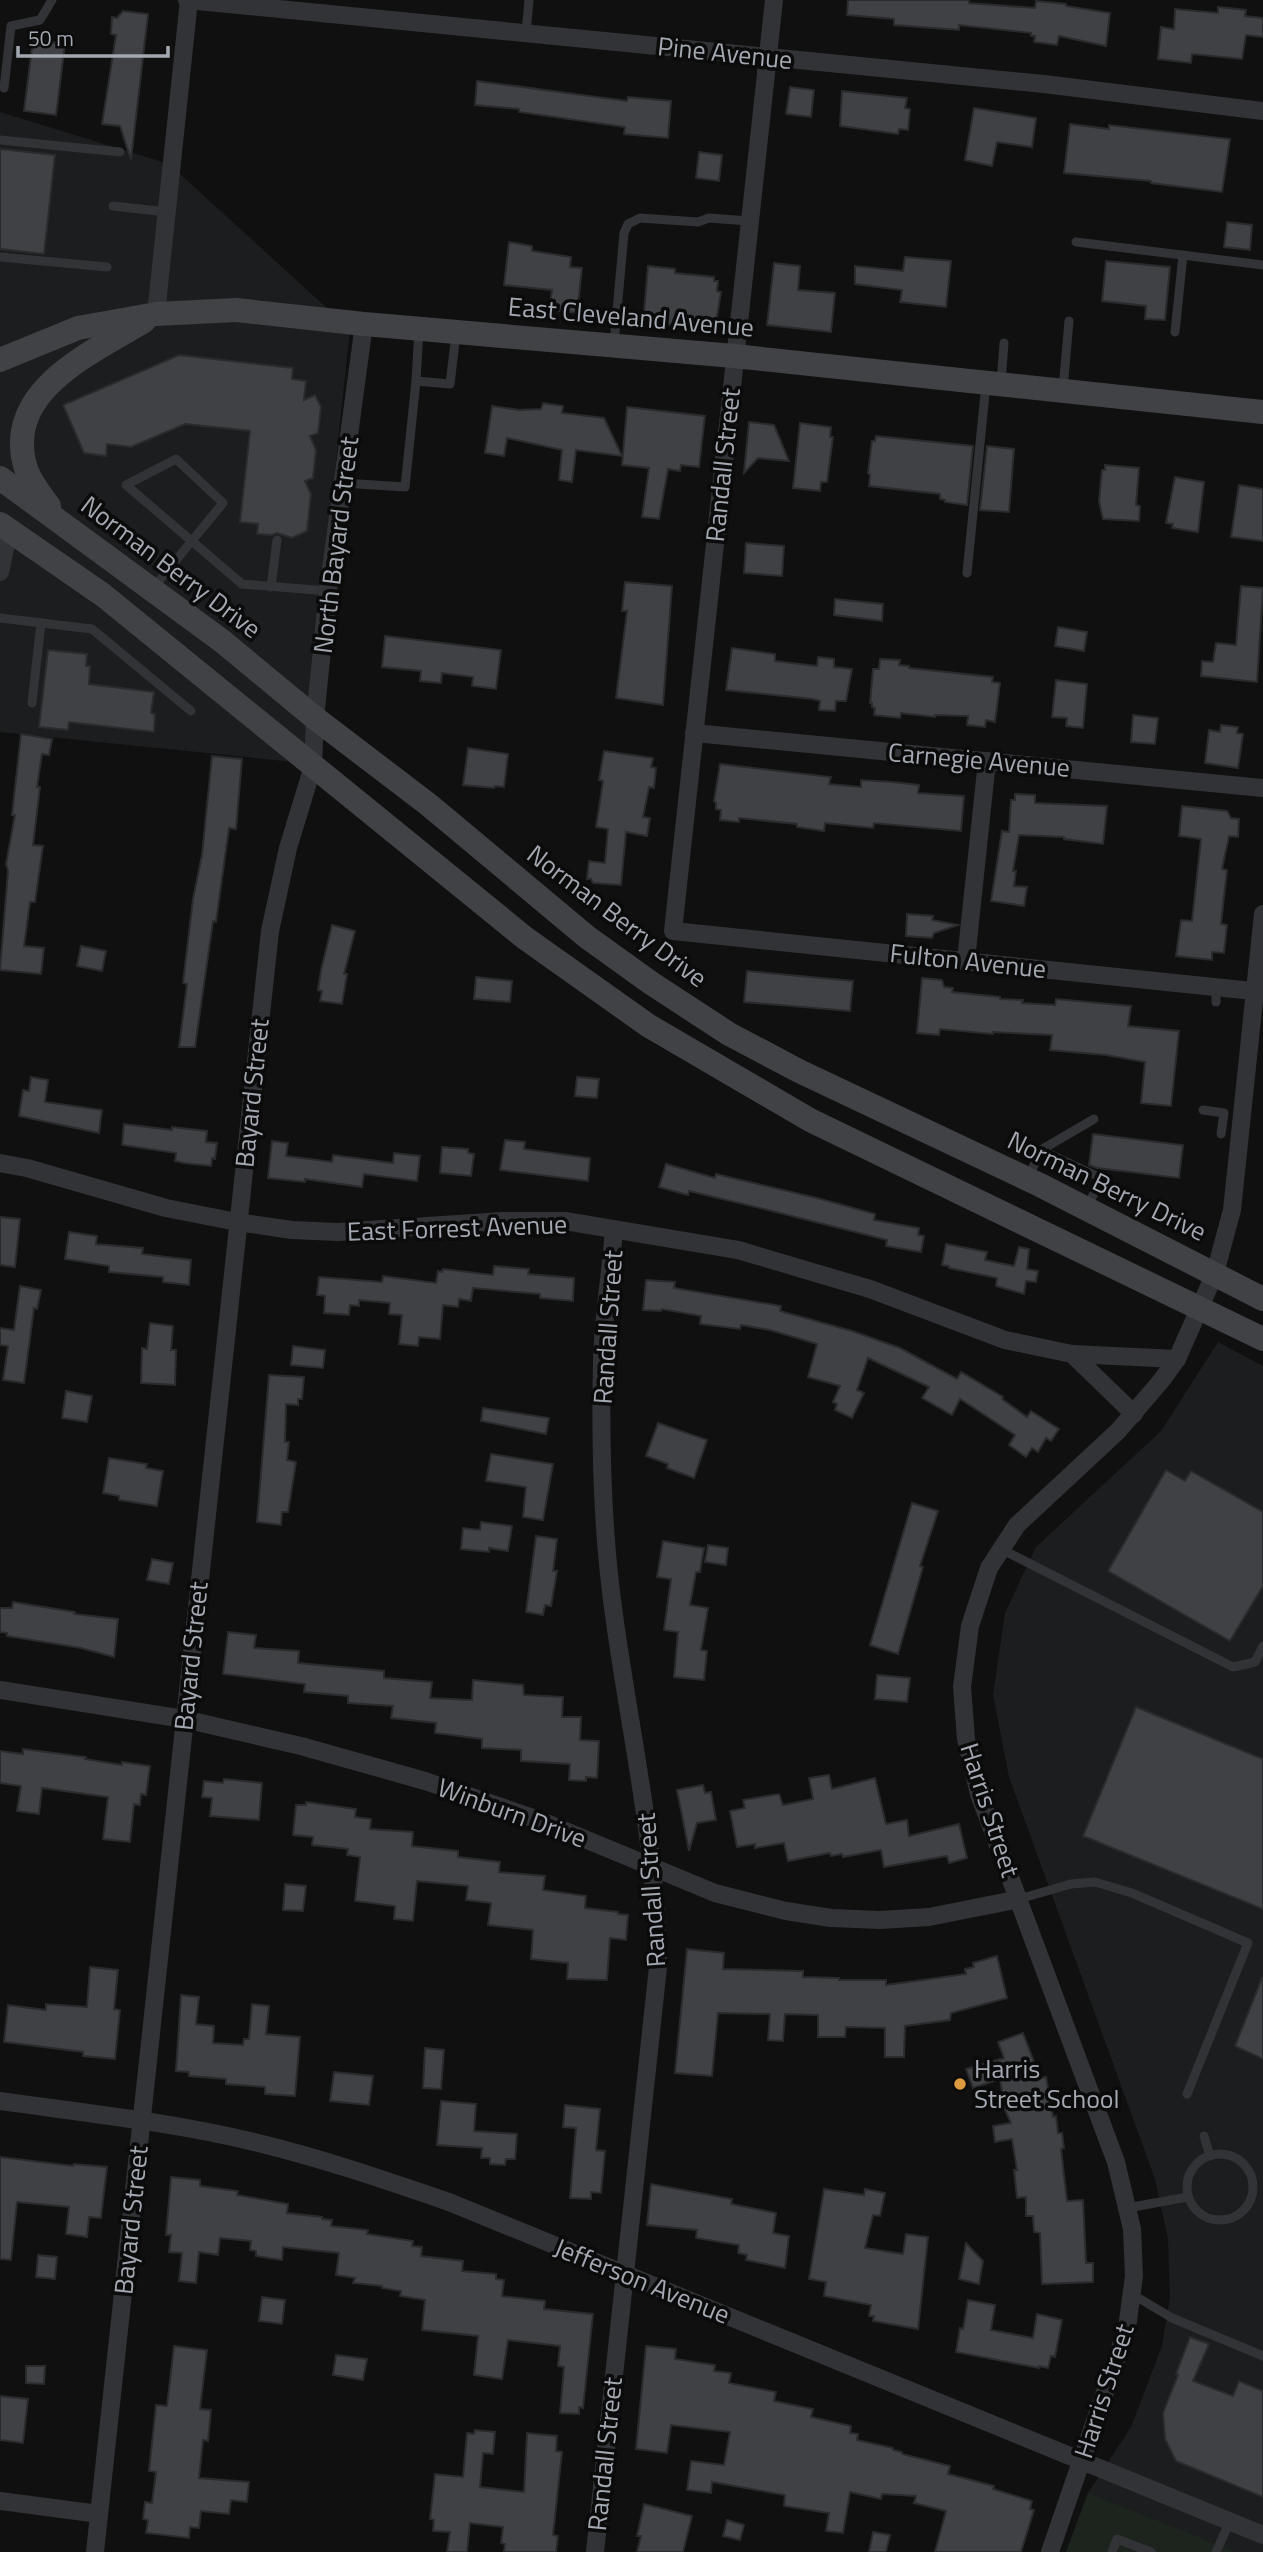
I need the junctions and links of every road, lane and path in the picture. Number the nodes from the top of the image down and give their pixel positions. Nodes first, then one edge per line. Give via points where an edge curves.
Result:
1 (52, 0) edge
2 (188, 0) edge
3 (529, 0) edge
4 (774, 0) edge
5 (526, 33) junction
6 (768, 57) junction
7 (4, 88) dead end
8 (1263, 111) edge
9 (0, 140) edge
10 (120, 152) dead end
11 (113, 206) dead end
12 (167, 212) junction
13 (749, 221) junction
14 (1076, 242) dead end
15 (1183, 255) junction
16 (0, 257) edge
17 (1263, 265) edge
18 (107, 267) dead end
19 (156, 314) junction
20 (1069, 321) dead end
21 (364, 324) junction
22 (419, 329) junction
23 (456, 332) junction
24 (1175, 332) dead end
25 (1004, 343) dead end
26 (614, 345) junction
27 (734, 356) junction
28 (1, 357) edge
29 (416, 381) junction
30 (993, 383) junction
31 (1063, 391) junction
32 (1263, 412) edge
33 (0, 478) edge
34 (343, 483) junction
35 (60, 520) junction
36 (4, 527) edge
37 (277, 540) dead end
38 (193, 542) junction
39 (0, 572) edge
40 (967, 573) dead end
41 (271, 587) junction
42 (153, 589) junction
43 (328, 591) junction
44 (0, 618) edge
45 (41, 623) junction
46 (32, 703) dead end
47 (191, 711) dead end
48 (315, 718) junction
49 (694, 733) junction
50 (987, 761) junction
51 (313, 766) junction
52 (1263, 788) edge
53 (1263, 914) edge
54 (673, 931) joint
55 (966, 960) junction
56 (1259, 992) edge
57 (1203, 1110) dead end
58 (1094, 1119) dead end
59 (1221, 1134) dead end
60 (1041, 1150) junction
61 (0, 1163) edge
62 (1027, 1179) junction
63 (1087, 1208) junction
64 (237, 1222) junction
65 (614, 1229) junction
66 (1215, 1273) junction
67 (1263, 1299) edge
68 (1199, 1307) junction
69 (1263, 1339) edge
70 (1072, 1354) junction
71 (1177, 1359) junction
72 (1134, 1415) junction
73 (1001, 1549) junction
74 (1263, 1646) edge
75 (0, 1690) edge
76 (184, 1719) junction
77 (652, 1867) junction
78 (1019, 1899) junction
79 (1187, 2094) dead end
80 (0, 2101) edge
81 (142, 2121) junction
82 (1204, 2136) dead end
83 (1210, 2156) junction
84 (1188, 2197) junction
85 (1127, 2208) junction
86 (623, 2273) junction
87 (1131, 2293) junction
88 (1263, 2356) edge
89 (1082, 2461) junction
90 (0, 2501) edge
91 (99, 2514) junction
92 (1230, 2521) junction
93 (1263, 2535) edge
94 (95, 2552) edge
95 (595, 2552) edge
96 (1050, 2552) edge
97 (1112, 2552) edge
98 (1151, 2552) edge
99 (1216, 2552) edge

1 - 7 lane via 40,20 11,26
2 - 5 street, Pine Avenue
2 - 12 street
3 - 5 lane
4 - 6 street, Randall Street
5 - 6 street, Pine Avenue
6 - 8 street, Pine Avenue
6 - 13 street, Randall Street
9 - 10 lane
11 - 12 lane
12 - 19 street
13 - 26 lane via 640,218 628,224
13 - 27 street, Randall Street
14 - 15 lane
15 - 17 lane
15 - 24 lane
16 - 18 lane
19 - 21 main road, East Cleveland Avenue via 236,310
19 - 28 main road, East Cleveland Avenue via 78,328
19 - 35 main road via 67,368 28,412 23,450 27,470
20 - 31 lane
21 - 22 main road, East Cleveland Avenue
21 - 34 street, North Bayard Street
22 - 23 main road, East Cleveland Avenue
22 - 29 lane
23 - 26 main road, East Cleveland Avenue
23 - 29 lane via 450,384
25 - 30 lane
26 - 27 main road, East Cleveland Avenue
27 - 30 main road, East Cleveland Avenue
27 - 49 street, Randall Street
29 - 34 lane via 405,487
30 - 31 main road, East Cleveland Avenue
30 - 40 lane
31 - 32 main road, East Cleveland Avenue
33 - 35 main road, Norman Berry Drive
34 - 43 street, North Bayard Street
35 - 42 main road, Norman Berry Drive
36 - 39 street
36 - 51 main road via 103,595
37 - 41 lane
38 - 38 lane via 223,503 176,459 126,485
38 - 41 lane via 242,584
38 - 42 lane
41 - 43 lane
42 - 48 main road, Norman Berry Drive
43 - 48 street, North Bayard Street
44 - 45 lane
45 - 46 lane
45 - 47 lane via 92,629
48 - 51 street, North Bayard Street
48 - 62 main road, Norman Berry Drive via 651,984 729,1034 799,1071
49 - 50 street, Carnegie Avenue
49 - 54 street, Randall Street
50 - 52 street, Carnegie Avenue
50 - 55 street
51 - 64 street, Bayard Street via 288,848 270,931
51 - 68 main road via 525,938 649,1026 810,1120
53 - 56 street, Harris Street
54 - 55 street, Fulton Avenue
55 - 56 street, Fulton Avenue via 1216,995
56 - 66 street, Harris Street via 1232,1210
57 - 59 lane via 1224,1112
58 - 60 lane
60 - 62 lane
60 - 63 lane via 1101,1178
61 - 64 street, East Forrest Avenue via 166,1208
62 - 63 main road, Norman Berry Drive
63 - 66 main road, Norman Berry Drive
64 - 65 street, East Forrest Avenue via 338,1232 503,1221 565,1221
64 - 76 street, Bayard Street
65 - 70 street, East Forrest Avenue via 738,1250 870,1289 1005,1340
65 - 77 street, Randall Street via 602,1359 603,1500 614,1614
66 - 67 main road, Norman Berry Drive
66 - 68 street, Harris Street
68 - 69 main road
68 - 71 street, Harris Street
70 - 71 street, East Forrest Avenue
70 - 72 street
71 - 72 street, Harris Street
72 - 73 street, Harris Street via 1017,1525
73 - 74 lane via 1233,1667 1255,1662
73 - 78 street, Harris Street via 989,1568 970,1626 962,1687 966,1739 979,1794
75 - 76 street, Winburn Drive
76 - 77 street, Winburn Drive via 425,1781
76 - 81 street, Bayard Street
77 - 78 street, Winburn Drive via 715,1893 831,1918 929,1917
77 - 86 street, Randall Street via 658,1967
78 - 79 lane via 1095,1882 1248,1943
78 - 85 street, Harris Street via 1116,2162
80 - 81 street, Jefferson Avenue
81 - 86 street, Jefferson Avenue via 253,2142 362,2171
81 - 91 street, Bayard Street
82 - 83 lane
83 - 84 lane via 1189,2174
83 - 84 lane via 1228,2155 1245,2165 1253,2182 1250,2200 1239,2215 1221,2220 1202,2215
84 - 85 lane
85 - 87 street, Harris Street via 1132,2229
86 - 89 street, Jefferson Avenue
86 - 95 street, Randall Street
87 - 88 lane via 1172,2318
87 - 89 street, Harris Street via 1127,2328
89 - 92 street, Jefferson Avenue
89 - 96 street, Harris Street
90 - 91 street
91 - 94 street, Bayard Street
92 - 93 street, Jefferson Avenue
92 - 99 lane
97 - 98 lane via 1117,2539

